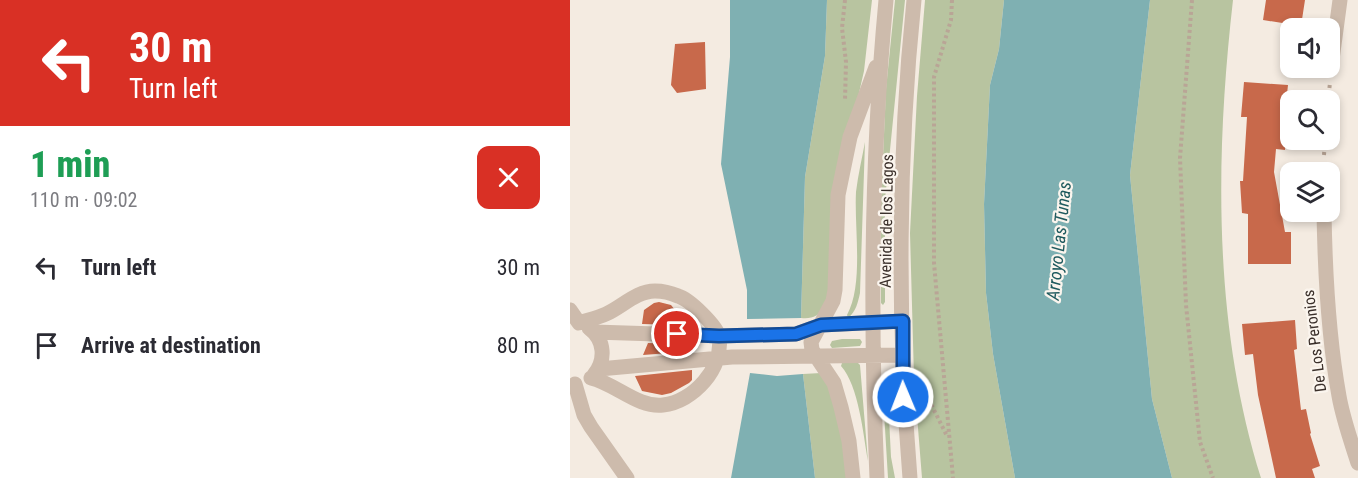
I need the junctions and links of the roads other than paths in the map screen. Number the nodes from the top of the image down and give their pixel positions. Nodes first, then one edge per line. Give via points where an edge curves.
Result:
1 (886, 0) edge
2 (914, 0) edge
3 (1340, 0) edge
4 (1338, 18) edge
5 (881, 53) junction
6 (1324, 222) edge
7 (570, 310) edge
8 (903, 321) junction
9 (872, 322) junction
10 (575, 323) edge
11 (821, 325) junction
12 (594, 332) junction
13 (725, 335) junction
14 (903, 355) junction
15 (816, 356) junction
16 (873, 356) junction
17 (725, 357) junction
18 (595, 374) junction
19 (573, 384) edge
20 (1358, 463) edge
21 (627, 478) edge
22 (853, 478) edge
23 (878, 478) edge
24 (910, 478) edge

1 - 5 street, Avenida de los Lagos
2 - 8 street, Avenida de los Lagos via 905,139
3 - 4 street
5 - 9 street, Avenida de los Lagos via 874,171
5 - 11 street via 850,137 838,195 835,290
6 - 20 street, De Los Peronios via 1332,348 1339,398
7 - 10 street
8 - 9 street
8 - 14 street, Avenida de los Lagos
9 - 11 street
9 - 16 street, Avenida de los Lagos
10 - 12 street
10 - 13 street via 656,291 680,296
11 - 13 street via 796,334
11 - 15 street via 811,342
12 - 13 street
12 - 18 street via 603,349
13 - 17 street
14 - 16 street
14 - 24 street, Avenida de los Lagos
15 - 16 street
15 - 17 street
15 - 22 street via 834,383 849,441
16 - 23 street, Avenida de los Lagos
17 - 18 street
17 - 18 street via 697,389 681,401 663,405 649,405
18 - 19 street
19 - 21 street via 584,415

